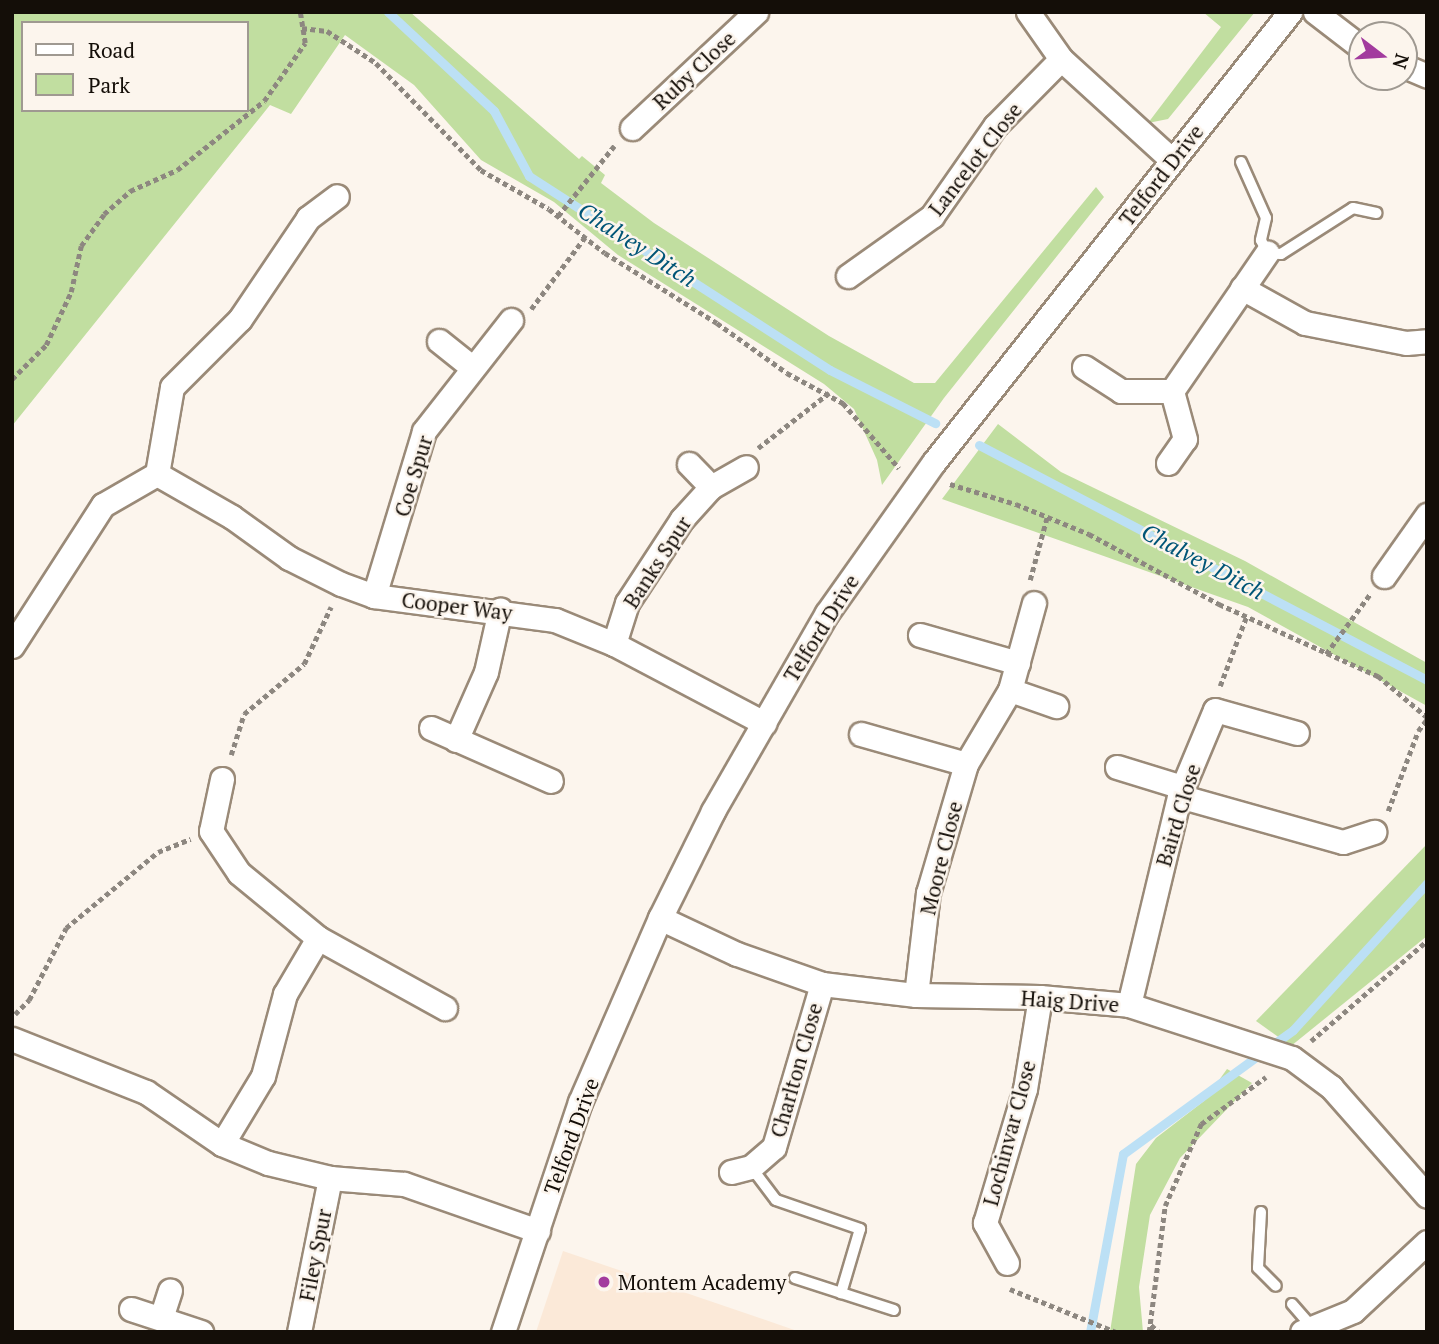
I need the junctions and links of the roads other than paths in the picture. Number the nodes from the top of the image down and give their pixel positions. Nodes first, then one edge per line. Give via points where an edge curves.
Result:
1 (756, 12) edge
2 (1028, 12) edge
3 (1290, 12) edge
4 (1315, 12) edge
5 (1348, 37) edge
6 (1062, 59) junction
7 (632, 128) road end
8 (1172, 160) junction
9 (1241, 162) dead end
10 (337, 196) dead end
11 (1376, 213) dead end
12 (1267, 253) junction
13 (848, 276) dead end
14 (1242, 288) junction
15 (511, 320) road end
16 (439, 341) dead end
17 (1427, 341) edge
18 (1084, 367) dead end
19 (473, 368) junction
20 (1172, 391) junction
21 (1168, 463) dead end
22 (689, 464) dead end
23 (746, 467) road end
24 (157, 474) junction
25 (711, 487) junction
26 (1427, 515) edge
27 (1384, 576) dead end
28 (374, 596) junction
29 (1034, 603) road end
30 (500, 610) junction
31 (920, 635) dead end
32 (614, 644) junction
33 (12, 646) edge
34 (1018, 663) junction
35 (1010, 690) junction
36 (1056, 706) dead end
37 (764, 723) junction
38 (431, 728) dead end
39 (1297, 733) dead end
40 (861, 734) dead end
41 (457, 740) junction
42 (965, 764) junction
43 (1117, 767) dead end
44 (222, 779) road end
45 (551, 781) dead end
46 (1181, 791) junction
47 (1374, 832) road end
48 (660, 918) junction
49 (318, 938) junction
50 (821, 984) junction
51 (916, 995) junction
52 (1040, 997) junction
53 (1129, 1005) junction
54 (445, 1008) dead end
55 (12, 1039) edge
56 (222, 1144) junction
57 (741, 1169) joint
58 (330, 1178) junction
59 (1427, 1196) edge
60 (1261, 1212) dead end
61 (538, 1231) junction
62 (1427, 1242) edge
63 (1007, 1264) road end
64 (795, 1278) dead end
65 (1276, 1286) dead end
66 (170, 1290) dead end
67 (841, 1293) junction
68 (1292, 1304) dead end
69 (131, 1309) dead end
70 (894, 1310) dead end
71 (161, 1318) junction
72 (1306, 1329) edge
73 (201, 1332) edge
74 (299, 1332) edge
75 (503, 1332) edge

1 - 7 street, Ruby Close
2 - 6 street
3 - 8 street, Telford Drive
4 - 5 street
6 - 8 street
6 - 13 street, Lancelot Close via 995,126 932,216
8 - 37 street, Telford Drive via 919,484 827,613
9 - 12 lane via 1266,218 1261,240
10 - 24 street via 307,218 240,319 172,387
11 - 12 lane via 1353,208 1281,254
12 - 14 street
14 - 17 street via 1305,323 1406,343
14 - 20 street
15 - 19 street, Coe Spur
16 - 19 street
18 - 20 street via 1121,391
19 - 28 street, Coe Spur via 424,431
20 - 21 street via 1185,439
22 - 25 street
23 - 25 street, Banks Spur
24 - 28 street, Cooper Way via 232,517 289,558
24 - 33 street via 103,505
25 - 32 street, Banks Spur via 682,519 627,603
26 - 27 street
28 - 30 street, Cooper Way
29 - 34 street, Moore Close
30 - 32 street, Cooper Way via 555,620
30 - 41 street via 486,671
31 - 34 street
32 - 37 street, Cooper Way
34 - 35 street, Moore Close
35 - 36 street
35 - 42 street, Moore Close
37 - 48 street, Telford Drive
38 - 41 street
39 - 46 street, Baird Close via 1215,710
40 - 42 street
41 - 45 street
42 - 51 street, Moore Close via 928,893
43 - 46 street
44 - 49 street via 211,831 239,873
46 - 47 street via 1343,842
46 - 53 street, Baird Close
48 - 50 street, Haig Drive via 737,954
48 - 61 street, Telford Drive via 580,1102
49 - 54 street
49 - 56 street via 285,994 263,1076
50 - 51 street, Haig Drive
50 - 57 street, Charlton Close via 774,1147
51 - 52 street, Haig Drive
52 - 53 street, Haig Drive
52 - 63 street, Lochinvar Close via 1025,1089 985,1223
53 - 59 street, Haig Drive via 1288,1057 1331,1087
55 - 56 street via 146,1092
56 - 58 street via 268,1163
57 - 67 lane via 776,1200 860,1229
58 - 61 street via 404,1184
58 - 74 street, Filey Spur
60 - 65 lane via 1258,1268
61 - 75 street, Telford Drive
62 - 72 street via 1353,1311
64 - 67 lane
66 - 71 street
67 - 70 lane
68 - 72 lane
69 - 71 street
71 - 73 street

